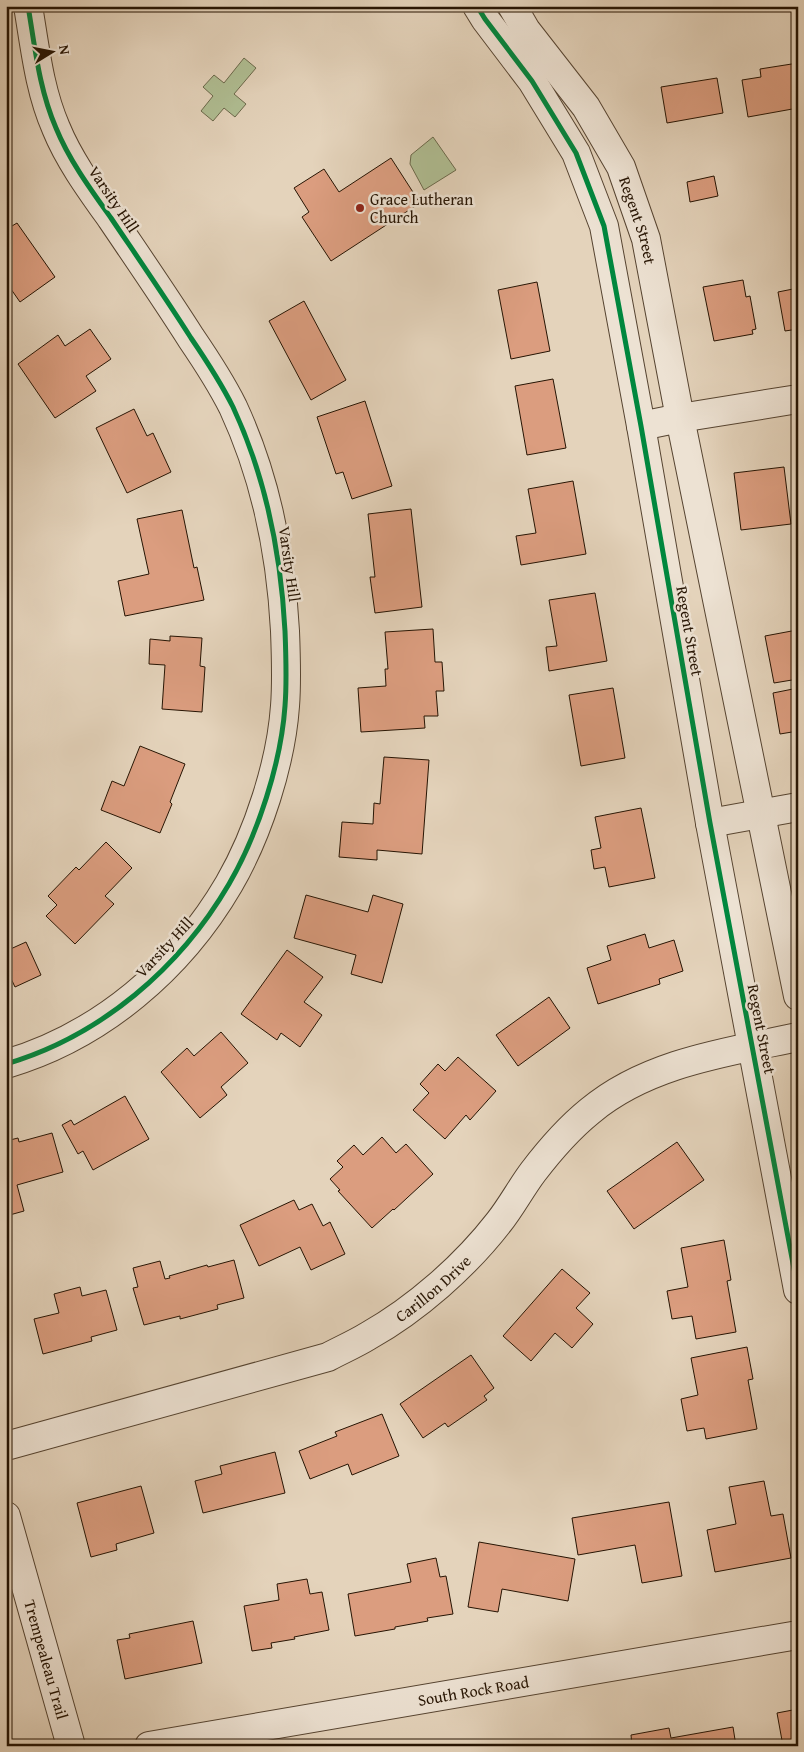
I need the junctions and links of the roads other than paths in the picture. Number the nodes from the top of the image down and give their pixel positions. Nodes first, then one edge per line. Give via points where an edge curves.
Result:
1 (28, 6) edge
2 (477, 6) edge
3 (512, 6) edge
4 (798, 399) edge
5 (680, 418) junction
6 (641, 426) junction
7 (798, 807) edge
8 (761, 814) junction
9 (710, 823) junction
10 (798, 996) edge
11 (798, 1037) edge
12 (752, 1047) junction
13 (6, 1064) edge
14 (792, 1228) edge
15 (798, 1290) edge
16 (6, 1446) edge
17 (6, 1516) edge
18 (798, 1635) edge
19 (71, 1746) edge
20 (149, 1746) edge

1 - 13 street, Varsity Hill via 42,90 56,130 85,181 210,366 248,444 265,492 282,581 285,707 276,763 256,826 237,870 212,913 179,954 118,1010 29,1057
2 - 6 street, Regent Street via 532,80 576,153 604,226
3 - 5 street, Regent Street via 526,30 586,106 621,167 646,239
4 - 5 street
5 - 6 street
5 - 8 street, Regent Street
6 - 9 street, Regent Street
7 - 8 street
8 - 9 street
8 - 10 street, Regent Street
9 - 12 street, Regent Street
11 - 12 street, Carillon Drive
12 - 14 street, Regent Street
12 - 16 street, Carillon Drive via 672,1067 624,1088 590,1111 533,1172 499,1222 456,1270 408,1310 369,1336 310,1363
14 - 15 street, Regent Street
17 - 19 street, Trempealeau Trail
18 - 20 street, South Rock Road

